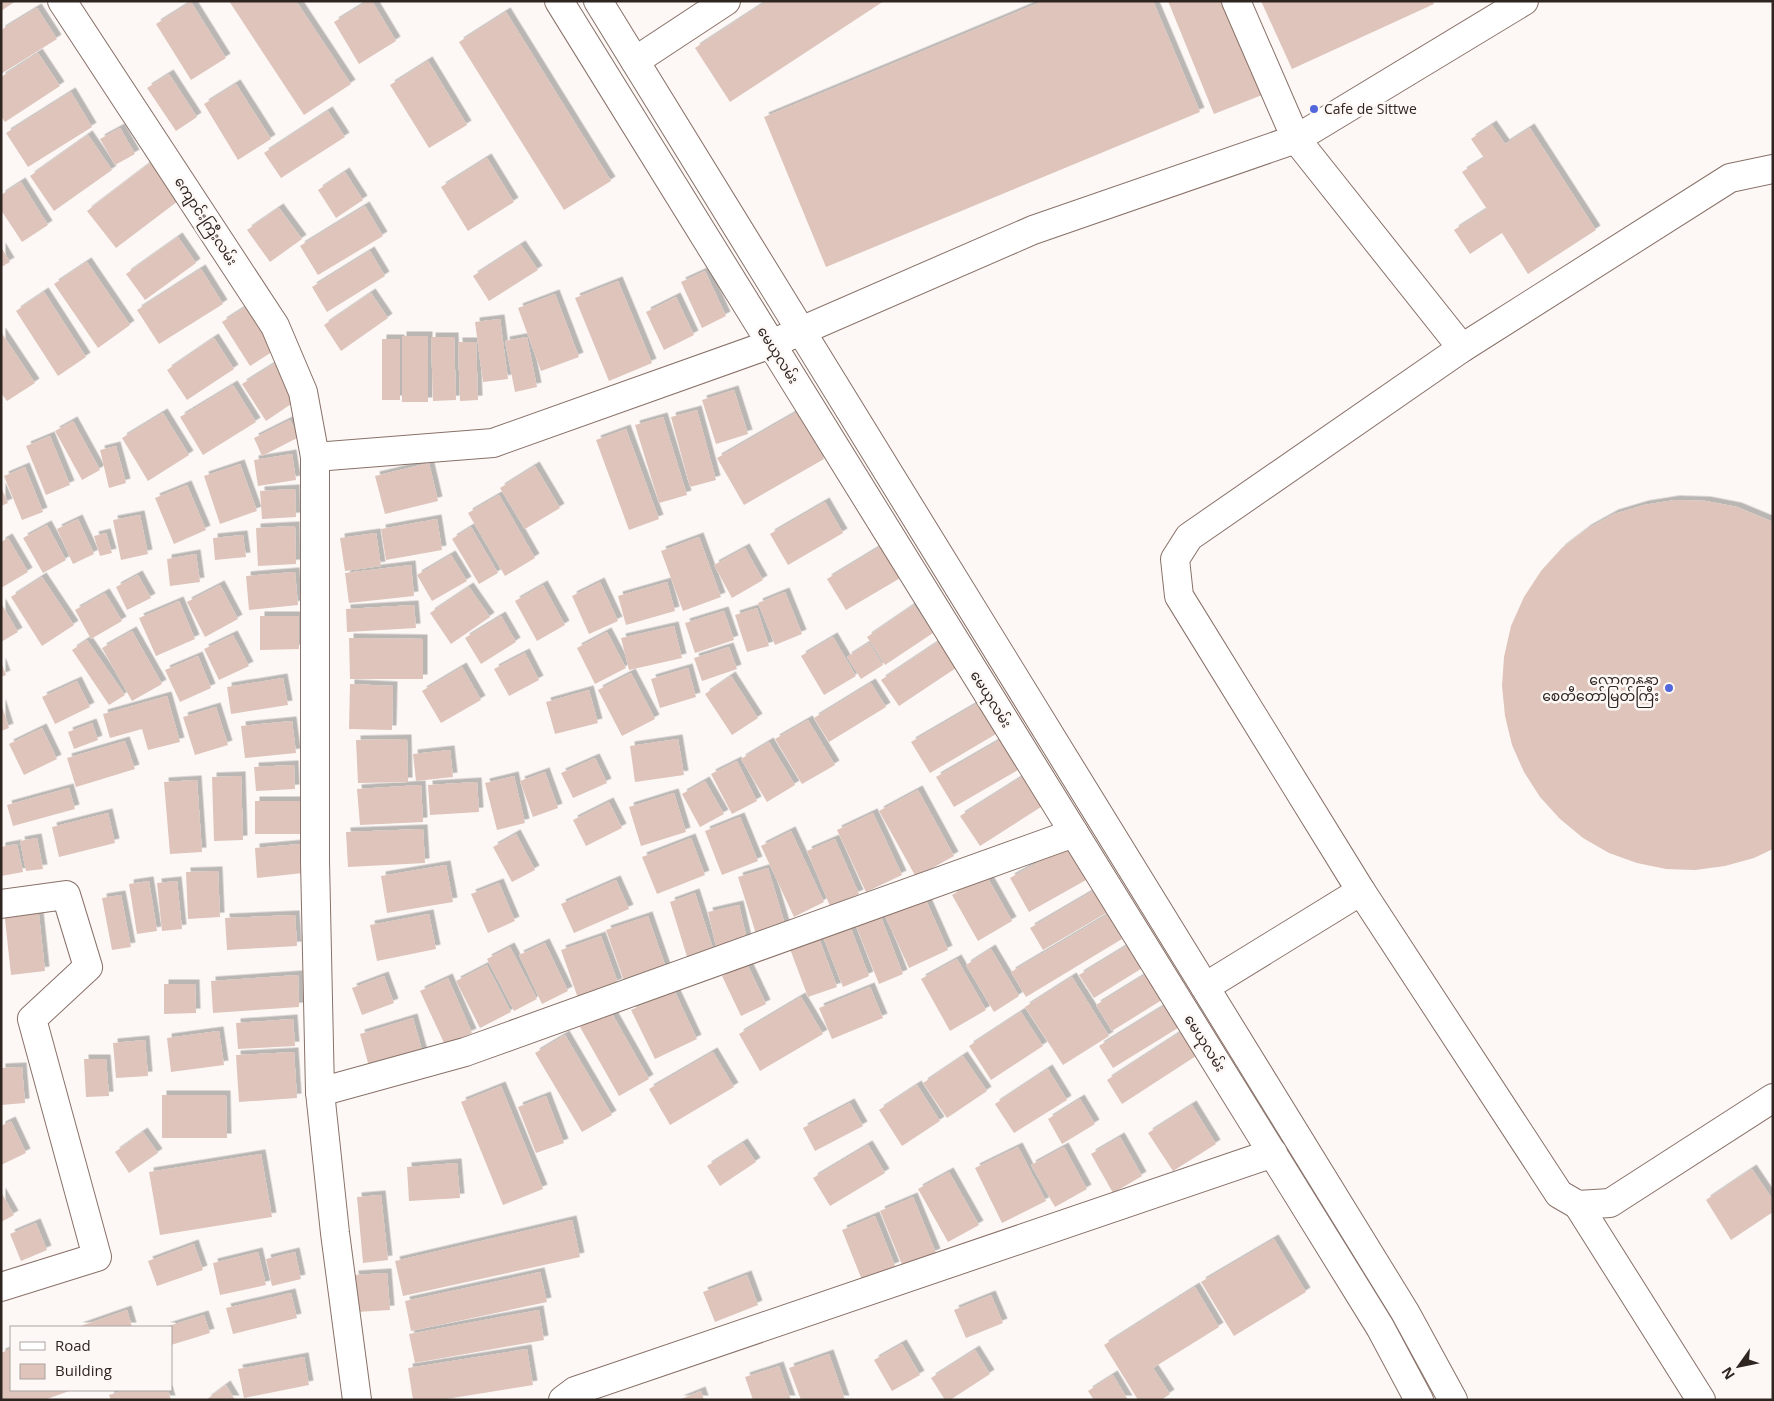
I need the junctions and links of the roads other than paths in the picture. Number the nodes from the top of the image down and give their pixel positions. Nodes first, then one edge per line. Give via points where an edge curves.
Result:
1 (62, 1) edge
2 (559, 1) edge
3 (598, 1) edge
4 (726, 1) edge
5 (1236, 1) edge
6 (1524, 1) edge
7 (635, 61) junction
8 (1296, 139) junction
9 (1773, 168) edge
10 (801, 331) junction
11 (771, 344) junction
12 (1462, 348) junction
13 (315, 457) junction
14 (1074, 833) junction
15 (1360, 891) junction
16 (1, 904) edge
17 (1205, 987) junction
18 (320, 1092) junction
19 (1773, 1098) edge
20 (1273, 1153) junction
21 (1578, 1204) junction
22 (1, 1287) edge
23 (357, 1400) edge
24 (563, 1400) edge
25 (1419, 1400) edge
26 (1453, 1400) edge
27 (1701, 1400) edge

1 - 13 street, ကျောင်းကြီးလမ်း via 275,326 303,392
2 - 11 street, မေယုလမ်း
3 - 7 street
4 - 7 street
5 - 8 street
6 - 8 street
7 - 10 street
8 - 10 street via 1033,230
8 - 12 street
9 - 12 street via 1730,178
10 - 11 street
10 - 17 street
11 - 13 street via 492,443
11 - 14 street, မေယုလမ်း
12 - 15 street via 1189,537 1175,559 1179,596
13 - 18 street, ကျောင်းကြီးလမ်း via 315,860
14 - 18 street via 465,1052
14 - 20 street, မေယုလမ်း
15 - 17 street
15 - 21 street via 1559,1194
16 - 22 street via 66,895 88,967 32,1019 96,1257
17 - 26 street via 1405,1312
18 - 23 street, ကျောင်းကြီးလမ်း
19 - 21 street via 1610,1203
20 - 24 street via 576,1391
20 - 25 street, မေယုလမ်း via 1380,1327
21 - 27 street

